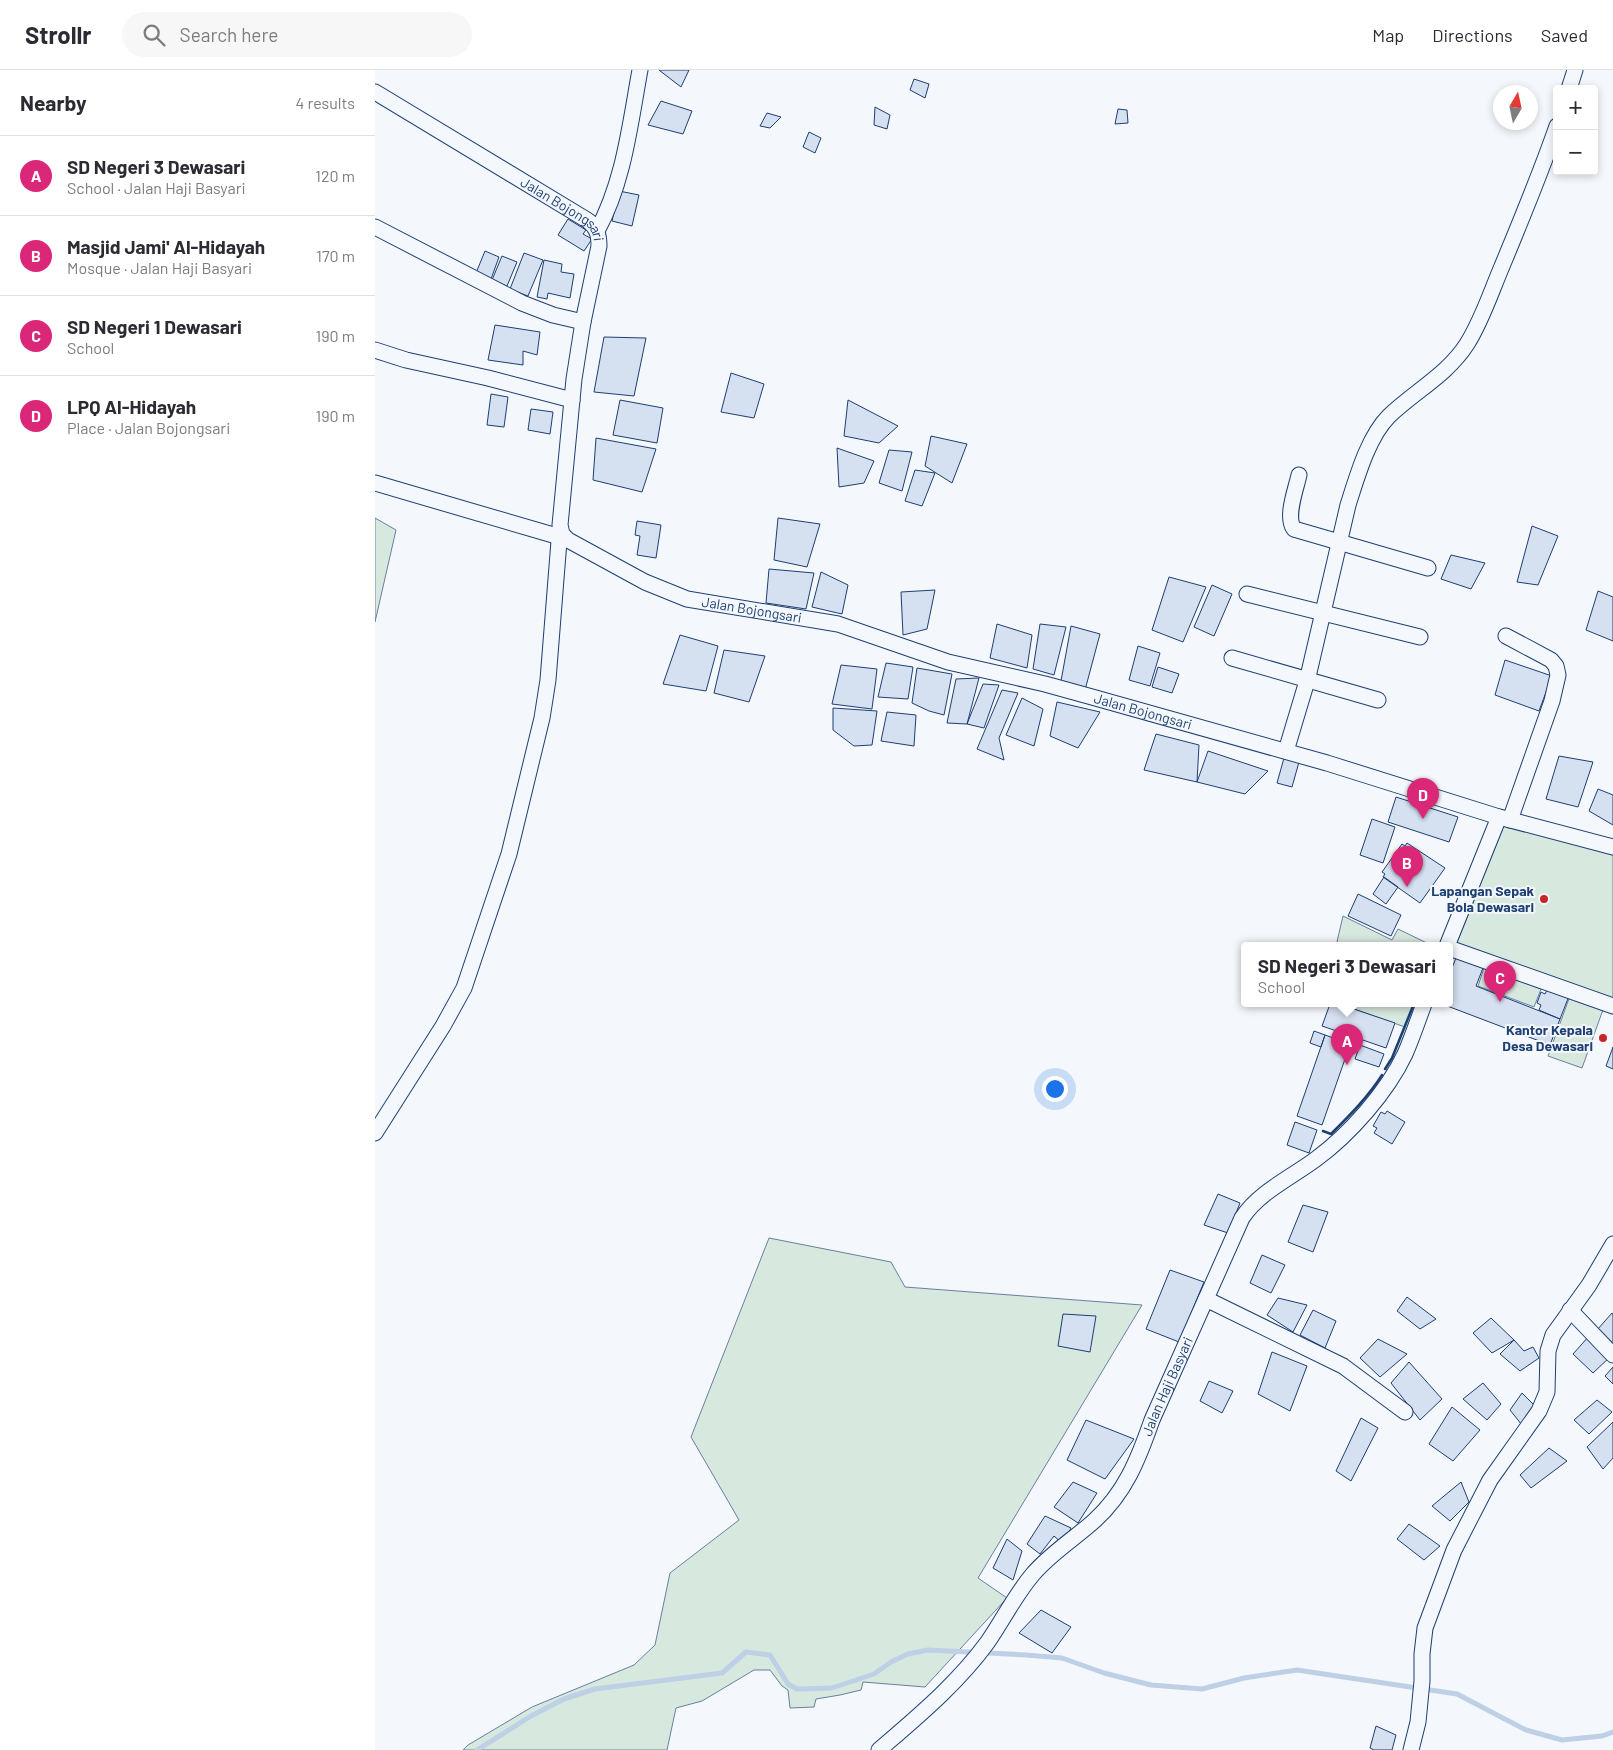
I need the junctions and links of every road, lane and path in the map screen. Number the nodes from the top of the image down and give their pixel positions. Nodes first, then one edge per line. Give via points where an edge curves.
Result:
1 (640, 70) edge
2 (1575, 70) edge
3 (1570, 85) edge
4 (375, 92) edge
5 (1556, 130) edge
6 (375, 227) edge
7 (597, 231) junction
8 (583, 322) junction
9 (375, 350) edge
10 (572, 400) junction
11 (1299, 475) dead end
12 (375, 483) edge
13 (561, 535) junction
14 (1339, 542) junction
15 (1428, 568) dead end
16 (1247, 594) dead end
17 (1323, 614) junction
18 (1506, 636) dead end
19 (1420, 637) dead end
20 (1232, 658) dead end
21 (1307, 680) junction
22 (1378, 700) dead end
23 (1286, 752) junction
24 (1505, 818) junction
25 (1613, 847) edge
26 (1451, 942) edge
27 (1453, 948) edge
28 (1613, 1006) edge
29 (1424, 1007) edge
30 (375, 1132) edge
31 (1613, 1244) edge
32 (1205, 1299) junction
33 (1570, 1310) junction
34 (1613, 1355) edge
35 (1405, 1412) dead end
36 (879, 1750) edge
37 (1411, 1750) edge

1 - 7 street via 623,161 607,212
2 - 3 street
4 - 7 street, Jalan Bojongsari via 587,220
5 - 14 street via 1543,168 1467,344 1431,384 1389,416 1378,431 1357,476
6 - 8 street via 522,303
7 - 8 street, Jalan Bojongsari via 599,246
8 - 10 street, Jalan Bojongsari
9 - 10 street
10 - 13 street, Jalan Bojongsari
11 - 14 street via 1289,516 1292,527
12 - 13 street
13 - 23 street, Jalan Bojongsari via 645,582 687,599 839,624 948,662 1045,684
13 - 30 street via 542,718 509,854 469,977 446,1020
14 - 15 street
14 - 17 street
16 - 17 street
17 - 19 street
17 - 21 street
18 - 24 street via 1551,660 1558,675 1552,701
20 - 21 street
21 - 22 street
21 - 23 street
23 - 24 street, Jalan Bojongsari
24 - 25 street, Jalan Bojongsari
24 - 26 street
27 - 28 street
29 - 32 street, Jalan Haji Basyari via 1400,1064 1359,1120 1318,1158 1248,1209
31 - 33 street
32 - 35 street via 1343,1366
32 - 36 street, Jalan Haji Basyari via 1127,1482 1112,1503 1035,1572 986,1644 960,1675
33 - 34 street
33 - 37 street via 1556,1328 1550,1343 1547,1392 1539,1411 1490,1480 1454,1550 1425,1628 1418,1722

